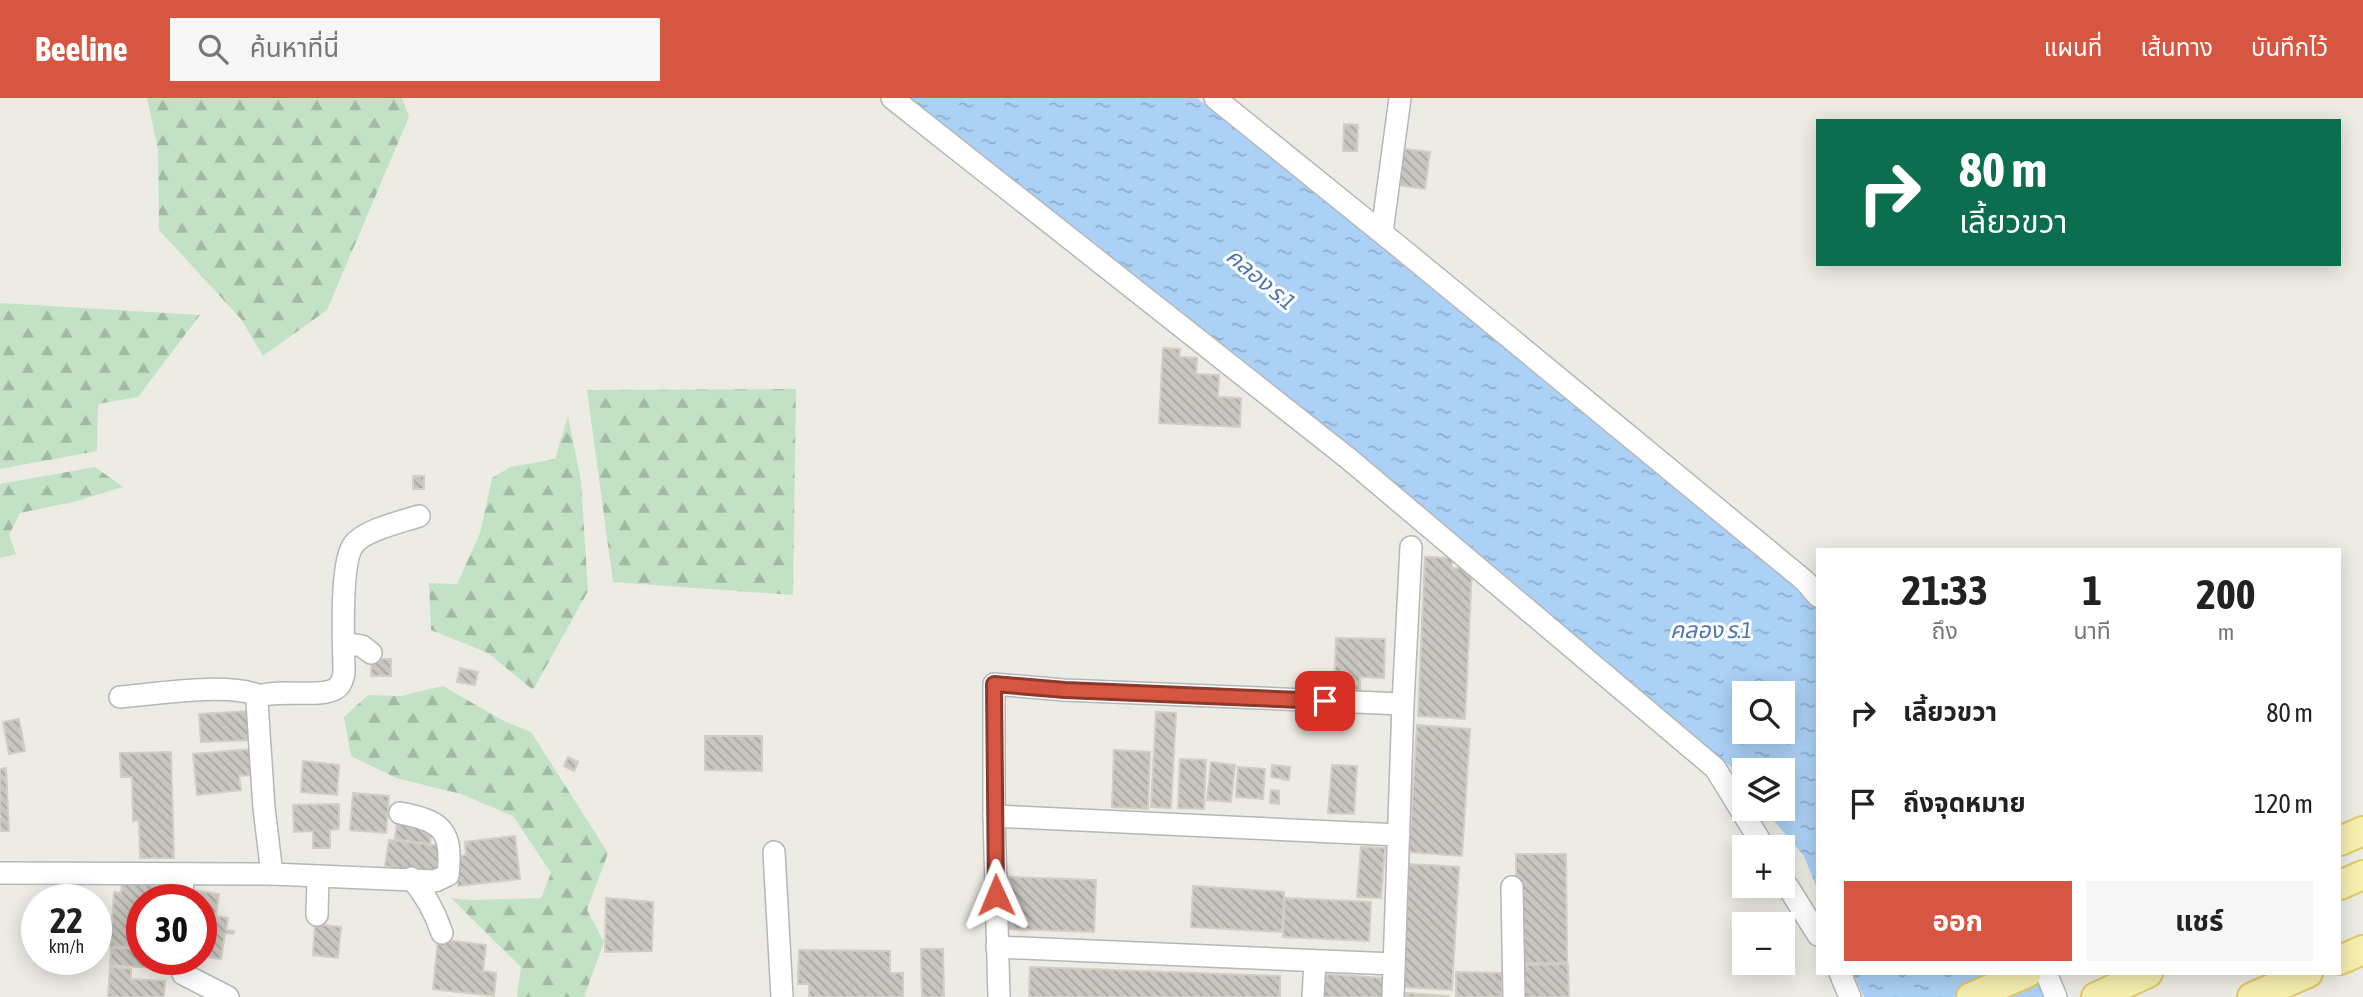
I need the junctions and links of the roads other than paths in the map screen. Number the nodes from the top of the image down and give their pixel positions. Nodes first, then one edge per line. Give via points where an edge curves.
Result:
1 (892, 98) edge
2 (1215, 98) edge
3 (1400, 98) edge
4 (1382, 232) junction
5 (419, 516) dead end
6 (1411, 547) dead end
7 (1816, 594) edge
8 (344, 643) junction
9 (371, 653) dead end
10 (260, 696) junction
11 (120, 697) dead end
12 (1403, 704) junction
13 (400, 813) dead end
14 (994, 816) junction
15 (2363, 831) edge
16 (1399, 835) junction
17 (1757, 835) edge
18 (2341, 841) edge
19 (774, 852) dead end
20 (0, 873) edge
21 (184, 874) junction
22 (272, 874) junction
23 (318, 876) junction
24 (411, 878) junction
25 (183, 884) edge
26 (1512, 887) dead end
27 (1795, 898) edge
28 (317, 915) dead end
29 (1816, 932) edge
30 (442, 933) dead end
31 (997, 947) junction
32 (2363, 950) edge
33 (2341, 960) edge
34 (1315, 961) junction
35 (1394, 964) junction
36 (185, 975) edge
37 (1841, 975) edge
38 (2021, 975) edge
39 (2047, 975) edge
40 (2303, 975) edge
41 (2137, 978) edge
42 (228, 997) edge
43 (782, 997) edge
44 (999, 997) edge
45 (1313, 997) edge
46 (1393, 997) edge
47 (1514, 997) edge
48 (1850, 997) edge
49 (1971, 997) edge
50 (2056, 997) edge
51 (2096, 997) edge
52 (2252, 997) edge

1 - 17 street via 1316,432 1715,768
2 - 4 street
3 - 4 street
4 - 7 street
5 - 8 street via 354,543 345,561
6 - 12 street
8 - 9 street
8 - 10 street via 344,674 335,689
10 - 11 street via 220,691
10 - 22 street via 256,709
12 - 14 street via 994,684
12 - 16 street
13 - 24 street via 438,825 447,837 448,875 435,881
14 - 16 street
14 - 31 street
15 - 18 main road
16 - 35 street
19 - 43 street
20 - 21 street
21 - 22 street
21 - 25 street
22 - 23 street
23 - 24 street
23 - 28 street
24 - 30 street via 436,914
26 - 47 street
27 - 29 street
31 - 34 street
31 - 44 street
32 - 33 main road
34 - 35 street
34 - 45 street
35 - 46 street
36 - 42 street
37 - 48 street
38 - 49 main road
39 - 50 street
40 - 52 main road
41 - 51 main road

